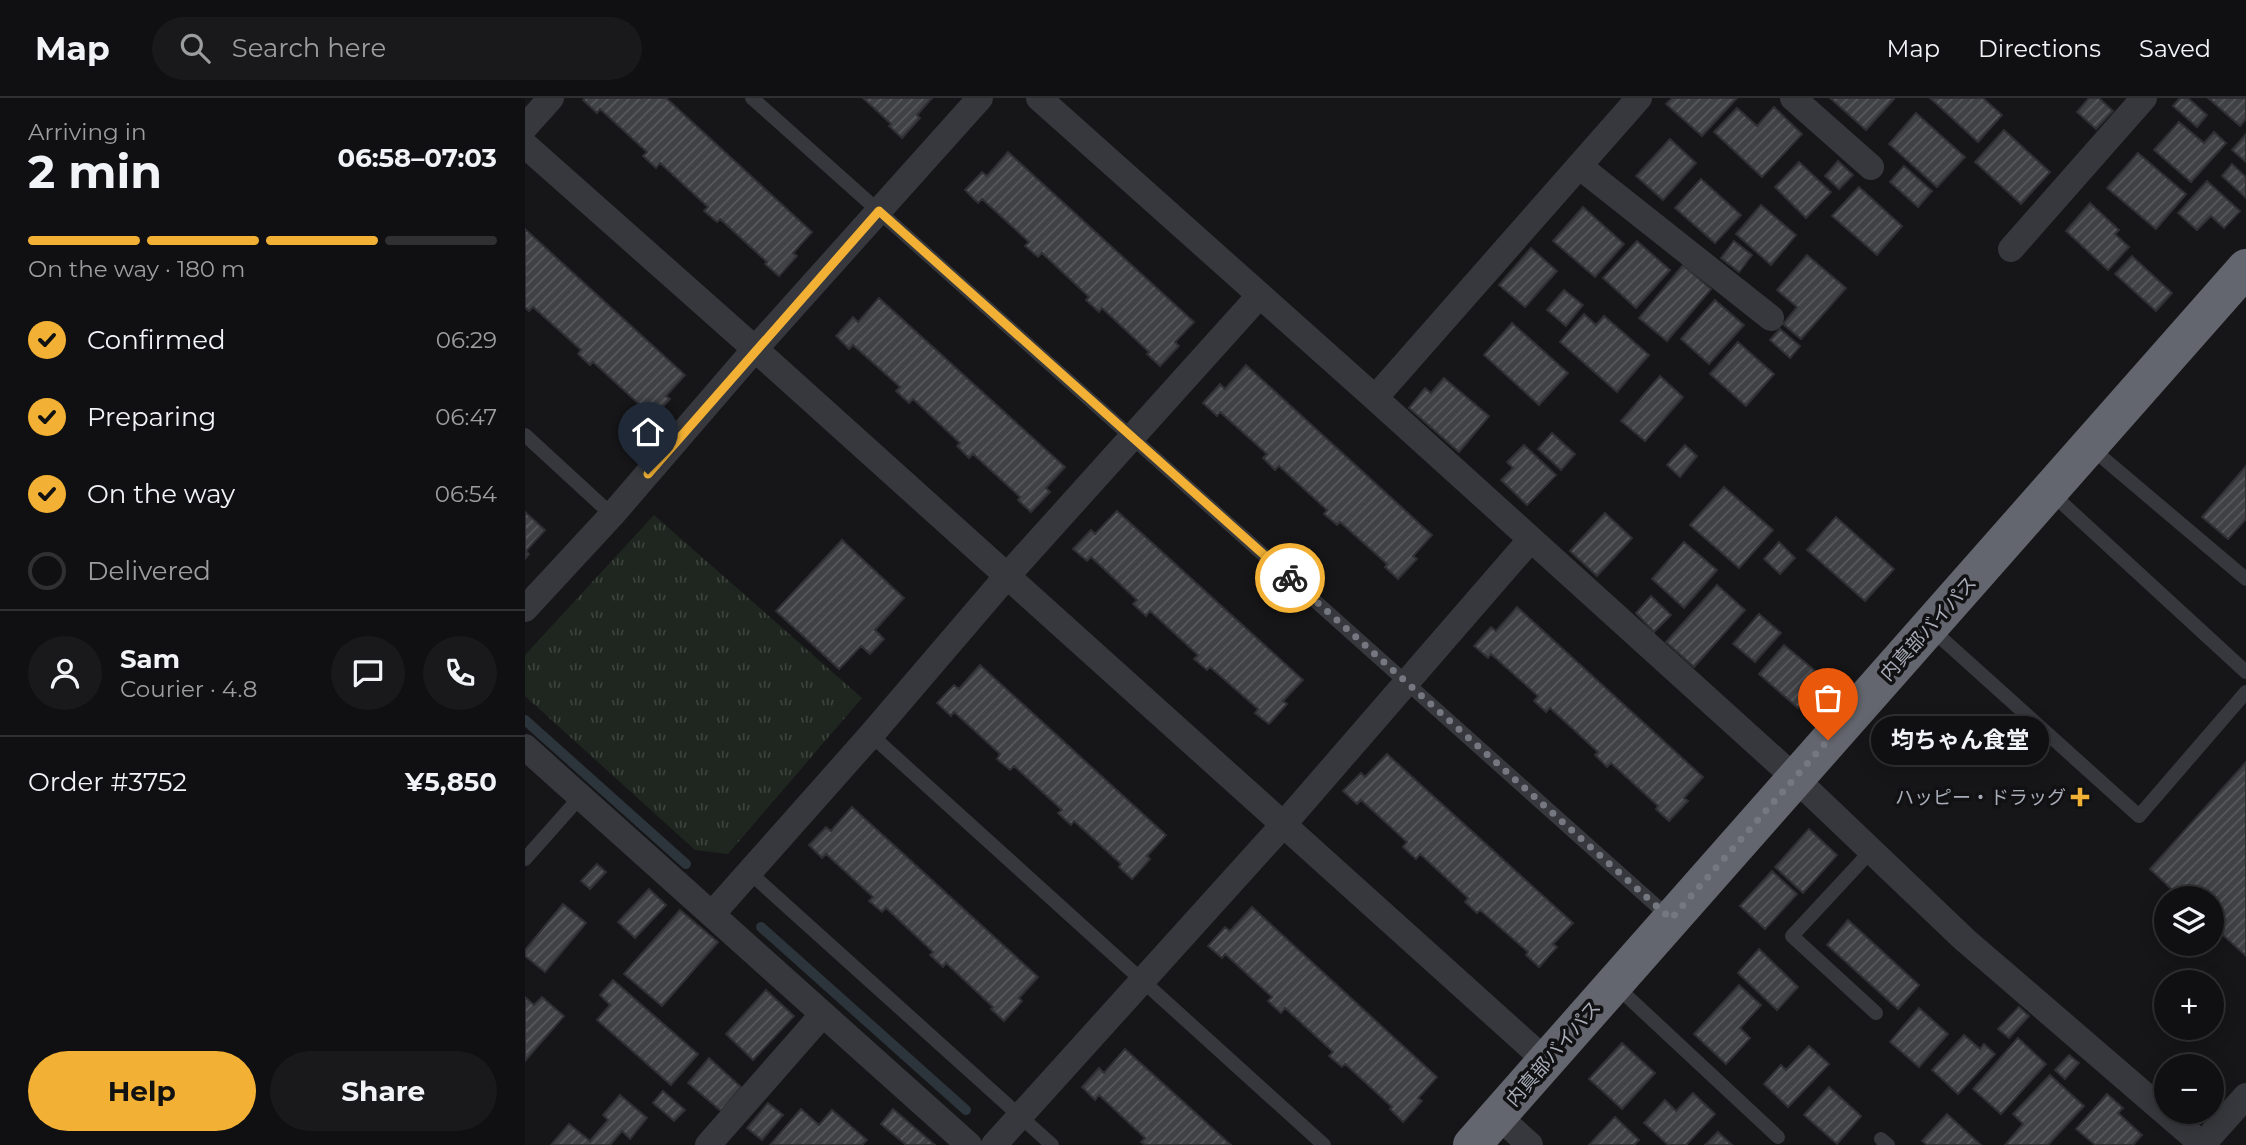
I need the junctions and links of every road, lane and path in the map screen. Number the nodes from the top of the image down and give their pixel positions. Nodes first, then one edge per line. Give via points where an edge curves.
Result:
1 (551, 98) edge
2 (752, 98) edge
3 (979, 98) edge
4 (1039, 98) edge
5 (1639, 98) edge
6 (1793, 98) edge
7 (2144, 98) edge
8 (525, 127) edge
9 (525, 145) edge
10 (1579, 166) junction
11 (1871, 167) dead end
12 (879, 211) junction
13 (2011, 249) dead end
14 (2246, 268) edge
15 (1260, 295) junction
16 (1771, 318) dead end
17 (755, 349) junction
18 (1375, 398) junction
19 (525, 435) edge
20 (1133, 436) junction
21 (2089, 446) junction
22 (2049, 491) junction
23 (612, 515) junction
24 (1531, 539) junction
25 (1007, 576) junction
26 (2246, 579) edge
27 (525, 609) edge
28 (1929, 626) junction
29 (2246, 672) edge
30 (1406, 683) junction
31 (2246, 692) edge
32 (871, 735) junction
33 (525, 747) edge
34 (1795, 778) junction
35 (581, 796) junction
36 (1283, 825) junction
37 (1871, 851) junction
38 (525, 859) edge
39 (749, 872) junction
40 (713, 913) junction
41 (1671, 919) junction
42 (1142, 982) junction
43 (1613, 984) junction
44 (1876, 1013) dead end
45 (823, 1014) junction
46 (1545, 1061) junction
47 (2246, 1096) edge
48 (1020, 1116) junction
49 (1498, 1116) junction
50 (1778, 1137) dead end
51 (708, 1145) edge
52 (969, 1145) edge
53 (994, 1145) edge
54 (1052, 1145) edge
55 (1324, 1145) edge
56 (1472, 1145) edge
57 (1530, 1145) edge
58 (2203, 1145) edge

1 - 8 street
2 - 12 lane
3 - 12 street
4 - 15 street
5 - 10 street
6 - 11 street
7 - 13 street
9 - 17 street
10 - 16 street
10 - 18 street
12 - 17 street
12 - 20 lane
14 - 21 highway, 内真部バイパス
15 - 18 street
15 - 20 street
17 - 23 street
17 - 25 street
18 - 24 street
19 - 23 lane
20 - 25 street
20 - 30 lane
21 - 22 highway, 内真部バイパス
21 - 26 lane
22 - 28 highway, 内真部バイパス
22 - 29 lane
23 - 27 street
24 - 30 street
24 - 34 street
25 - 32 street
25 - 36 street
28 - 31 lane via 2139,816
28 - 34 highway, 内真部バイパス
30 - 36 street
30 - 41 lane
32 - 39 street
32 - 42 lane
33 - 35 street
34 - 37 street
34 - 41 highway, 内真部バイパス
35 - 38 lane
35 - 40 street
36 - 42 street
36 - 46 street
37 - 44 lane via 1792,936
37 - 58 street via 1965,940
39 - 40 street
39 - 48 lane
40 - 45 street
41 - 43 highway, 内真部バイパス
42 - 48 street
42 - 55 lane
43 - 46 highway, 内真部バイパス
43 - 50 lane
45 - 51 street
45 - 52 street
46 - 49 highway, 内真部バイパス
47 - 58 street
48 - 53 street
48 - 54 lane
49 - 56 highway, 内真部バイパス
49 - 57 street

